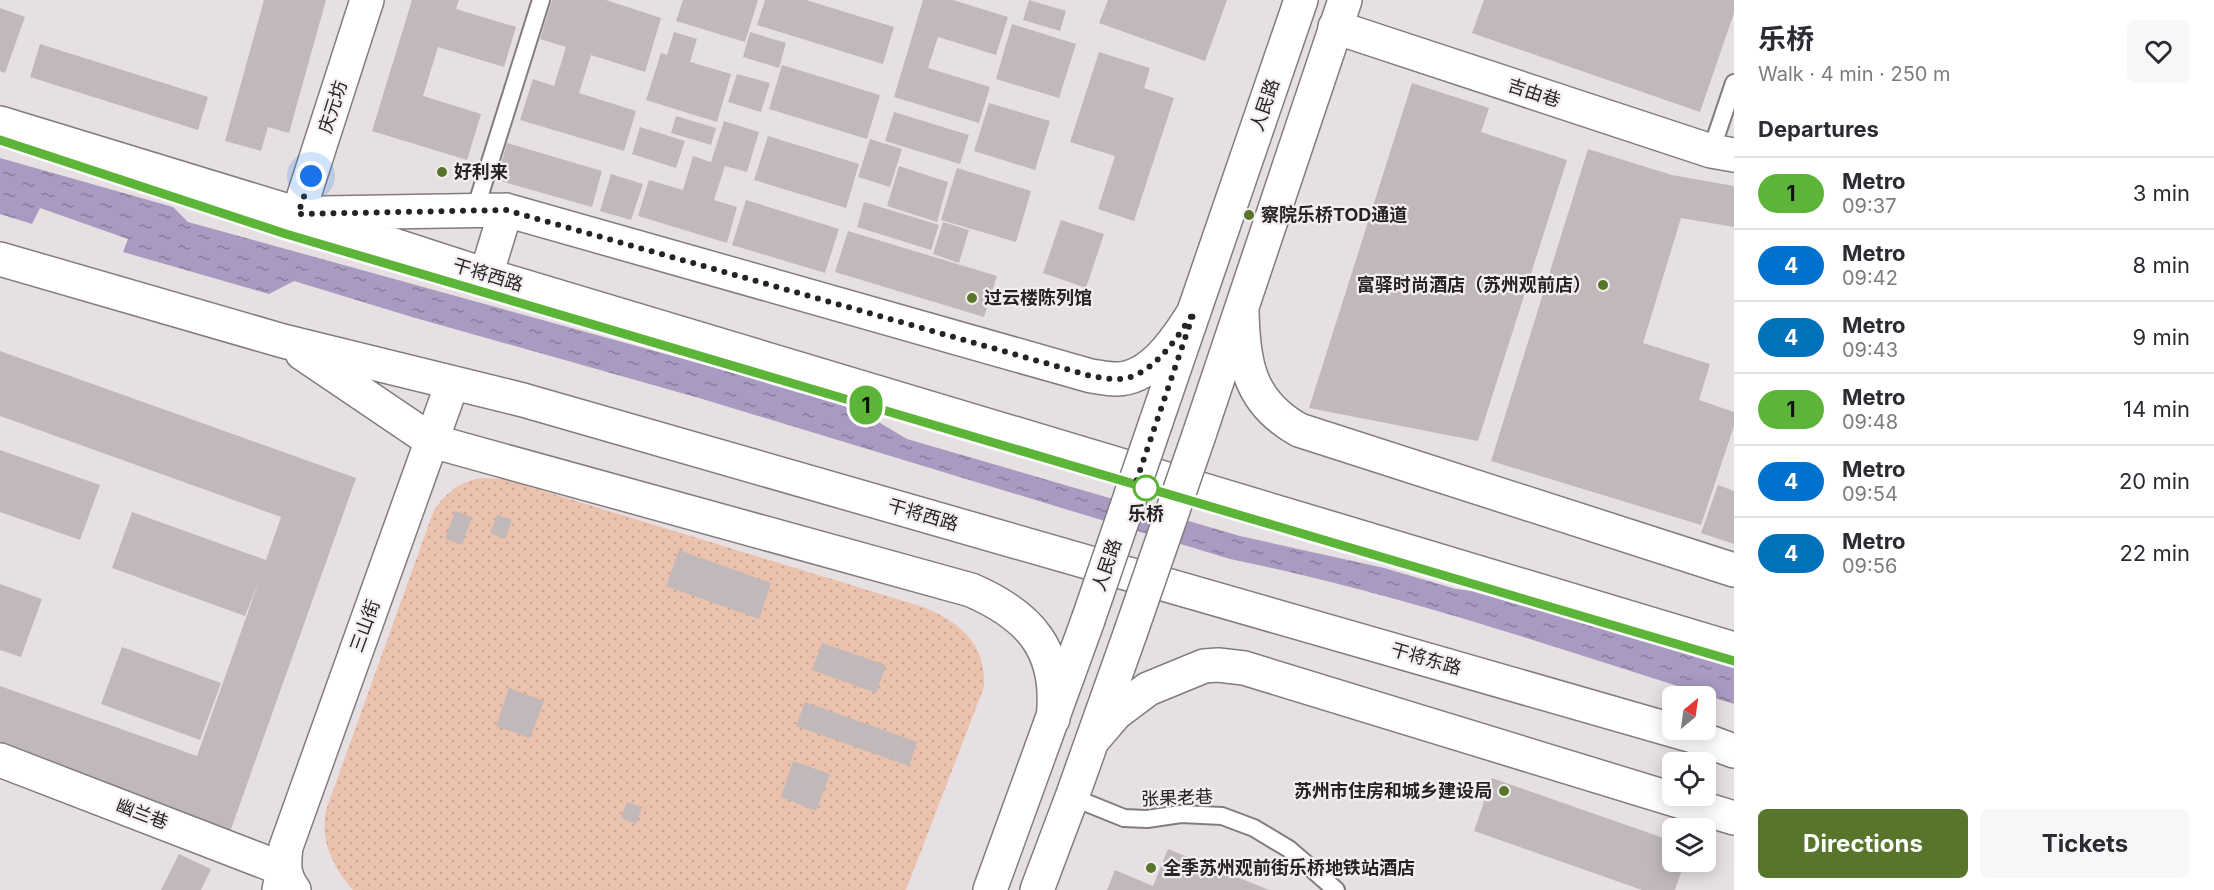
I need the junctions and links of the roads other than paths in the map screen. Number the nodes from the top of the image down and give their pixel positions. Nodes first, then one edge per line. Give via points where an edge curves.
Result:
1 (367, 0) edge
2 (541, 0) edge
3 (1301, 0) edge
4 (1340, 14) edge
5 (1734, 83) edge
6 (0, 123) edge
7 (1723, 153) edge
8 (491, 210) junction
9 (298, 214) junction
10 (0, 259) edge
11 (486, 275) junction
12 (1242, 311) junction
13 (1194, 312) junction
14 (283, 341) junction
15 (452, 384) junction
16 (432, 441) junction
17 (1118, 570) joint
18 (1734, 570) edge
19 (1734, 649) edge
20 (1053, 719) junction
21 (1092, 741) junction
22 (1734, 751) edge
23 (0, 760) edge
24 (1072, 797) junction
25 (1734, 818) edge
26 (285, 883) edge
27 (990, 890) edge
28 (1037, 890) edge
29 (1336, 890) edge

1 - 9 main road, 庆元坊
2 - 8 lane
3 - 13 main road, 人民路
4 - 7 main road, 吉由巷
4 - 12 main road
5 - 7 lane
6 - 9 main road, 干将西路
8 - 9 main road
8 - 11 main road
8 - 13 main road via 1117,380 1137,374 1168,350
9 - 11 main road, 干将西路
10 - 14 main road, 干将西路
11 - 19 main road, 干将西路
12 - 18 main road via 1243,345 1250,377 1269,407 1299,430
12 - 21 main road, bridge
13 - 20 main road, 人民路, bridge
14 - 15 main road, 干将西路
14 - 16 main road
15 - 16 main road, 三山街
15 - 17 main road, 干将西路 via 523,400
16 - 20 main road via 959,587 993,600 1018,616 1042,647 1056,694
16 - 26 main road, 三山街 via 286,847
17 - 22 main road, 干将东路
20 - 27 main road, 人民路
21 - 24 main road
21 - 25 main road via 1116,713 1148,689 1204,666 1244,668
23 - 26 main road, 幽兰巷
24 - 28 main road
24 - 29 lane, 张果老巷 via 1124,818 1222,816 1254,828 1289,849

